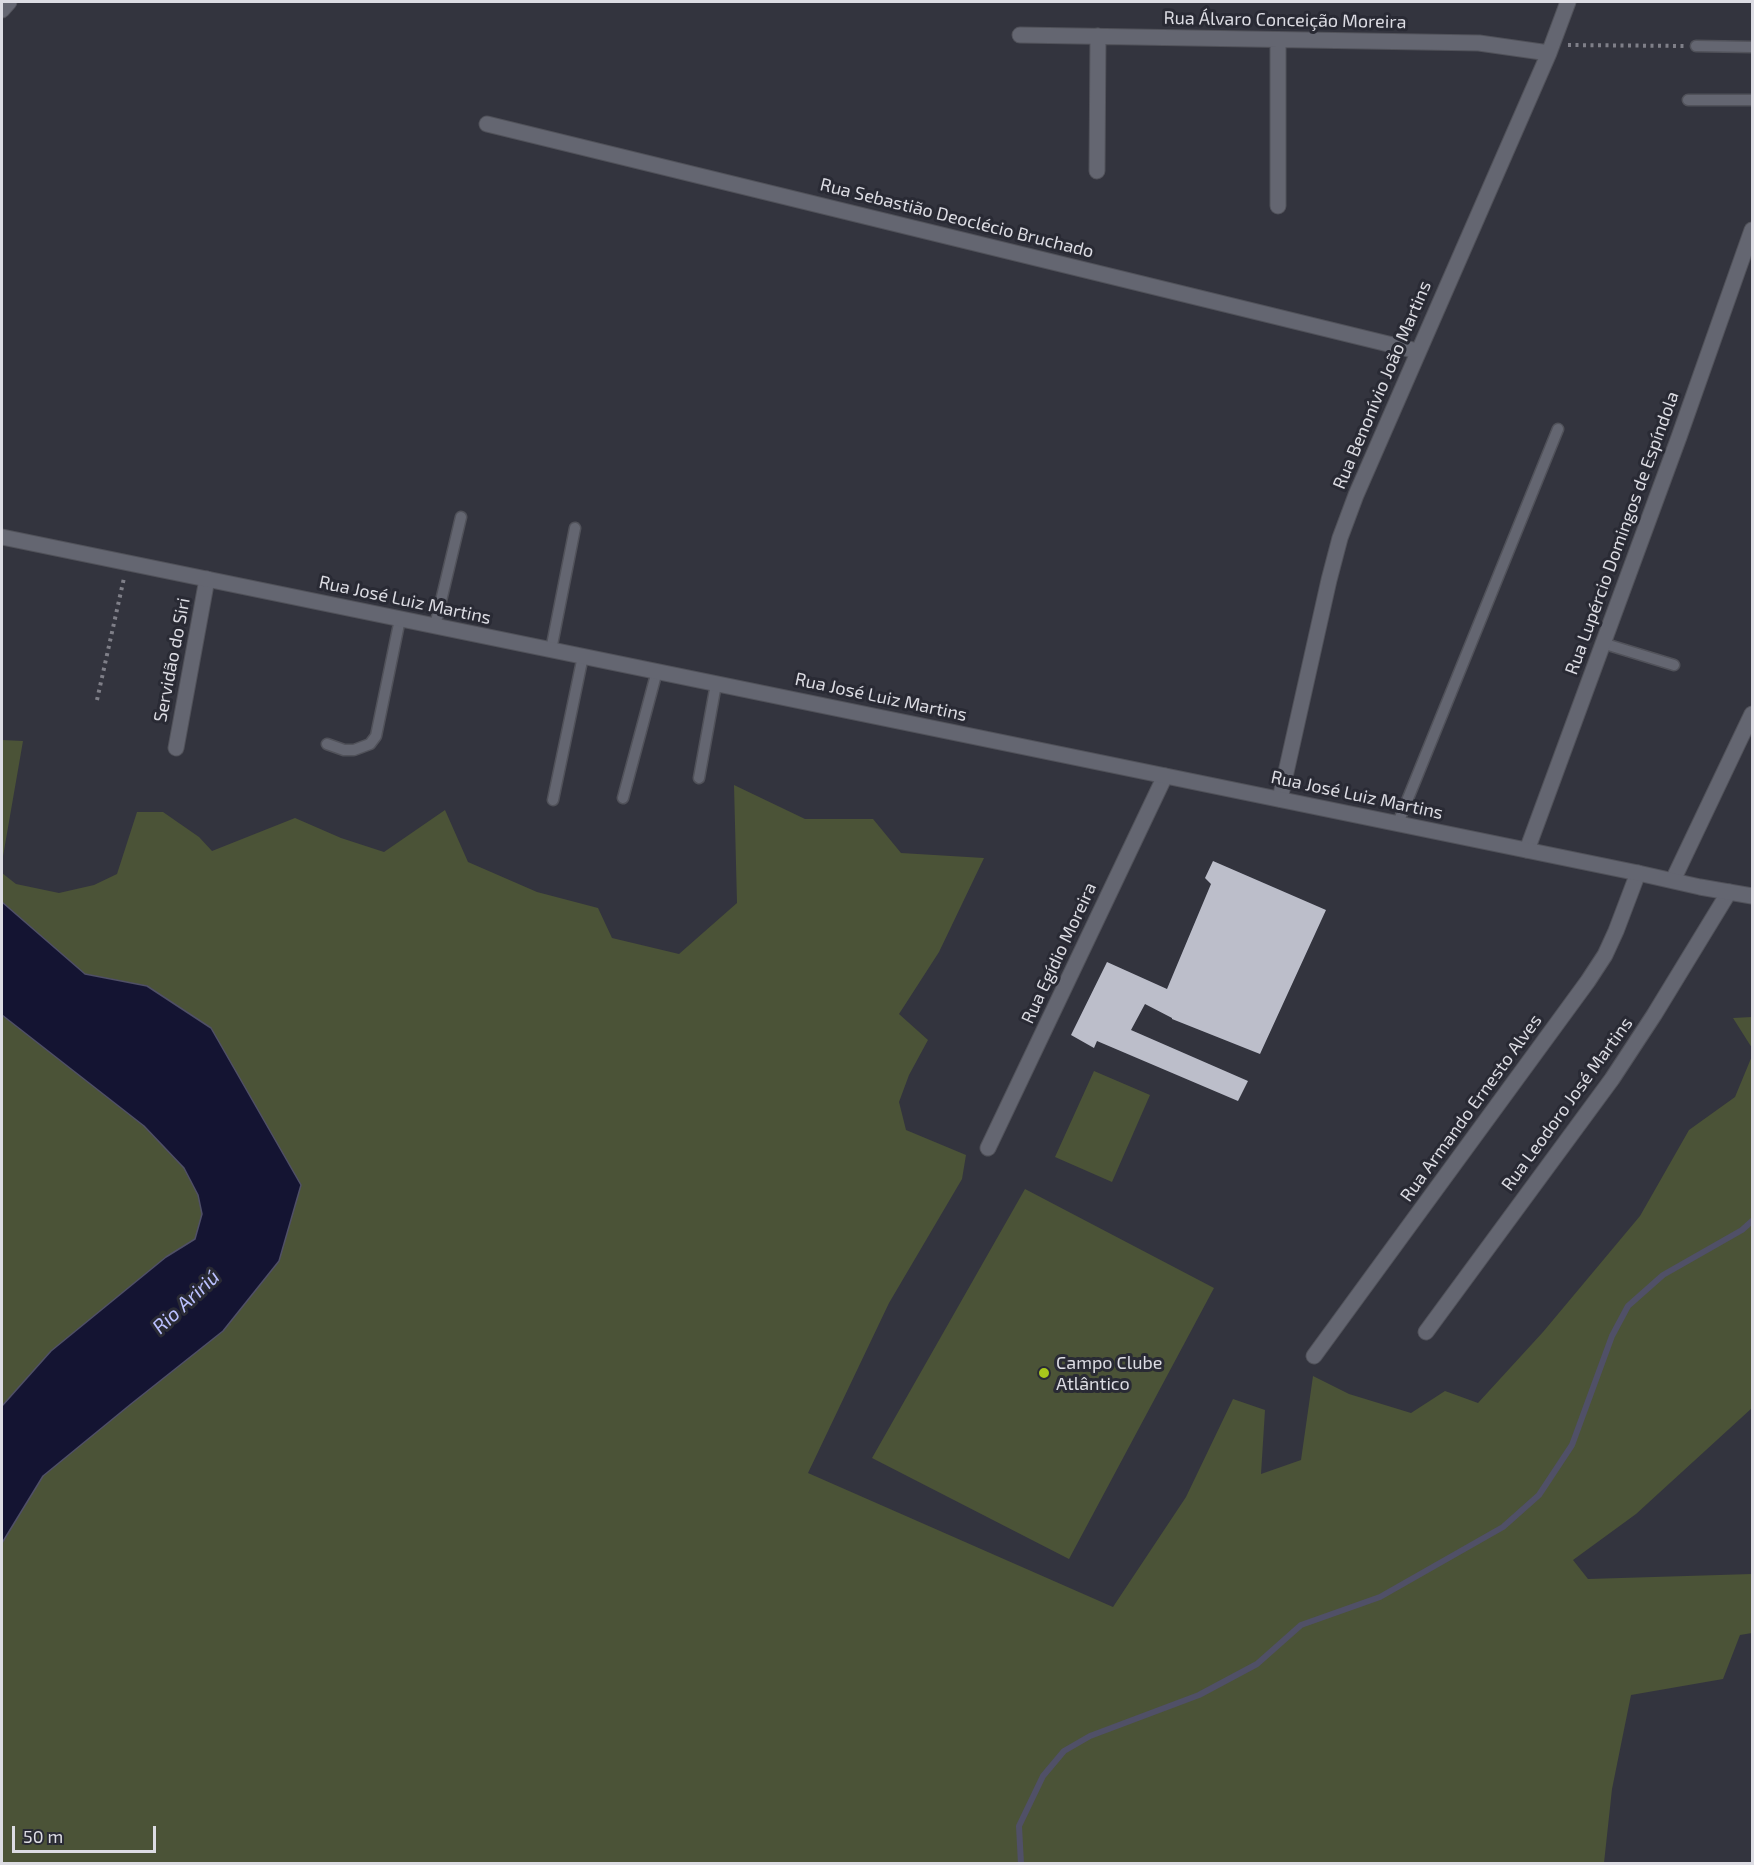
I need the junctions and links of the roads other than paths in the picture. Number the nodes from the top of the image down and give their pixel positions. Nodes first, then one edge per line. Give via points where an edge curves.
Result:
1 (9, 2) edge
2 (1568, 2) edge
3 (2, 10) edge
4 (1020, 35) dead end
5 (1098, 36) junction
6 (1278, 40) junction
7 (1696, 46) road end
8 (1752, 47) edge
9 (1551, 49) junction
10 (1688, 100) dead end
11 (1752, 100) edge
12 (487, 124) dead end
13 (1097, 171) dead end
14 (1278, 206) dead end
15 (1752, 230) edge
16 (1418, 351) junction
17 (1558, 429) dead end
18 (461, 517) dead end
19 (574, 528) dead end
20 (2, 537) edge
21 (207, 579) junction
22 (400, 619) junction
23 (435, 626) junction
24 (1602, 643) junction
25 (551, 650) junction
26 (583, 656) junction
27 (1674, 665) dead end
28 (657, 671) junction
29 (716, 684) junction
30 (1752, 714) edge
31 (327, 744) dead end
32 (176, 748) dead end
33 (1165, 776) junction
34 (699, 778) dead end
35 (623, 798) dead end
36 (553, 800) dead end
37 (1280, 800) junction
38 (1398, 824) junction
39 (1527, 850) junction
40 (1638, 873) junction
41 (1673, 880) junction
42 (1729, 892) junction
43 (1752, 896) edge
44 (988, 1148) dead end
45 (1426, 1332) dead end
46 (1314, 1356) dead end

1 - 3 street
2 - 9 street, Rua Benonívio João Martins
4 - 5 street, Rua Álvaro Conceição Moreira
5 - 6 street, Rua Álvaro Conceição Moreira
5 - 13 street
6 - 9 street, Rua Álvaro Conceição Moreira via 1479,43
6 - 14 street
7 - 8 lane
9 - 16 street, Rua Benonívio João Martins
10 - 11 lane
12 - 16 street, Rua Sebastião Deoclécio Bruchado
15 - 24 street, Rua Lupércio Domingos de Espíndola
16 - 37 street, Rua Benonívio João Martins via 1340,538
17 - 38 lane
18 - 23 lane
19 - 25 lane
20 - 21 street, Rua José Luiz Martins
21 - 22 street, Rua José Luiz Martins
21 - 32 street, Servidão do Siri
22 - 23 street, Rua José Luiz Martins
22 - 31 lane via 376,736 370,744 354,750
23 - 25 street, Rua José Luiz Martins
24 - 27 lane
24 - 39 street, Rua Lupércio Domingos de Espíndola
25 - 26 street, Rua José Luiz Martins
26 - 28 street, Rua José Luiz Martins
26 - 36 lane
28 - 29 street, Rua José Luiz Martins
28 - 35 lane
29 - 33 street, Rua José Luiz Martins
29 - 34 lane
30 - 41 street
33 - 37 street, Rua José Luiz Martins
33 - 44 street, Rua Egídio Moreira
37 - 38 street, Rua José Luiz Martins
38 - 39 street, Rua José Luiz Martins
39 - 40 street, Rua José Luiz Martins
40 - 41 street, Rua José Luiz Martins
40 - 46 street, Rua Armando Ernesto Alves via 1605,955 1588,981
41 - 42 street, Rua José Luiz Martins
42 - 43 street, Rua José Luiz Martins
42 - 45 street, Rua Leodoro José Martins via 1612,1079

